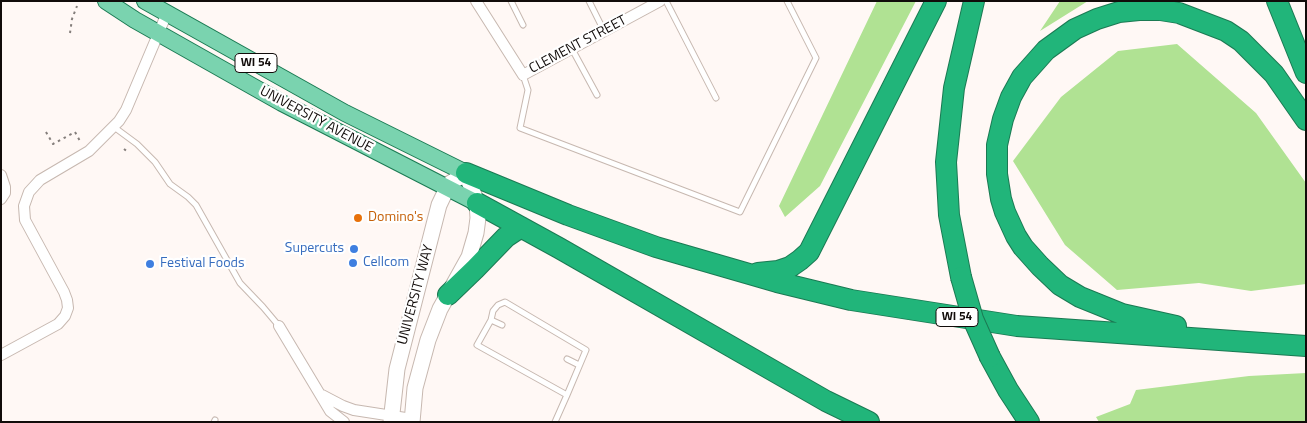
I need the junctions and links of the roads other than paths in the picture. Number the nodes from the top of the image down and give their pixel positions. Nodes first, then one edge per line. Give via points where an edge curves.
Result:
1 (106, 1) edge
2 (145, 1) edge
3 (476, 1) edge
4 (511, 1) edge
5 (589, 1) edge
6 (660, 1) edge
7 (666, 1) edge
8 (786, 1) edge
9 (936, 1) edge
10 (974, 1) edge
11 (1277, 1) edge
12 (167, 14) junction
13 (523, 25) dead end
14 (604, 31) junction
15 (159, 33) junction
16 (572, 49) junction
17 (1306, 72) edge
18 (523, 75) junction
19 (597, 95) dead end
20 (716, 98) dead end
21 (1306, 120) edge
22 (114, 127) junction
23 (466, 174) junction
24 (1, 175) edge
25 (446, 187) junction
26 (3, 196) edge
27 (477, 204) junction
28 (521, 227) junction
29 (748, 273) junction
30 (448, 295) junction
31 (491, 320) junction
32 (502, 325) dead end
33 (279, 326) joint
34 (1238, 341) junction
35 (1301, 347) edge
36 (1, 355) edge
37 (567, 359) dead end
38 (579, 365) junction
39 (322, 394) junction
40 (567, 395) junction
41 (826, 401) junction
42 (391, 418) edge
43 (412, 420) edge
44 (344, 422) edge
45 (555, 422) edge
46 (856, 422) edge
47 (869, 422) edge
48 (1029, 422) edge

1 - 15 main road, UNIVERSITY AVENUE / WI 54
2 - 12 main road, UNIVERSITY AVENUE / WI 54
3 - 18 street
4 - 13 lane
5 - 14 lane
6 - 14 street, CLEMENT STREET
7 - 20 lane
8 - 18 lane via 816,58 740,212 520,128 528,90
9 - 29 highway via 808,252 786,268
10 - 48 highway, bridge via 954,88 946,162 949,215 973,319 990,357
11 - 17 highway
12 - 15 street
12 - 23 main road, UNIVERSITY AVENUE / WI 54 via 345,113
14 - 16 street, CLEMENT STREET
15 - 22 street via 126,110
15 - 25 main road, UNIVERSITY AVENUE / WI 54 via 282,103
16 - 18 street, CLEMENT STREET
16 - 19 lane
21 - 34 highway via 1274,74 1241,41 1202,21 1178,13 1153,10 1119,12 1097,19 1055,43 1022,77 1010,97 1003,119 997,174 1005,212 1023,247 1060,285 1122,314
22 - 33 lane via 137,144 170,184 196,205 240,283
22 - 36 street via 89,151 40,180 28,192 25,220 64,292 68,308 58,324
23 - 25 main road via 452,180
23 - 27 main road, UNIVERSITY WAY
23 - 29 highway, WI 54 via 602,228
24 - 26 street via 5,185
25 - 27 main road, UNIVERSITY AVENUE / WI 54
25 - 42 main road, UNIVERSITY WAY via 402,348
27 - 28 highway, WI 54
27 - 30 main road, UNIVERSITY WAY via 478,224 473,247
28 - 30 highway via 506,237
28 - 41 highway, WI 54
29 - 34 highway, WI 54 via 850,300 1016,326
30 - 43 main road, UNIVERSITY WAY via 423,354
31 - 32 lane
31 - 38 lane via 493,311 505,302 586,350
31 - 40 lane via 477,345
33 - 39 street
34 - 35 highway, WI 54
37 - 38 lane
38 - 40 lane
39 - 42 street via 351,409
39 - 44 street via 330,411
40 - 45 lane
41 - 46 highway
41 - 47 highway, WI 54
42 - 43 street

